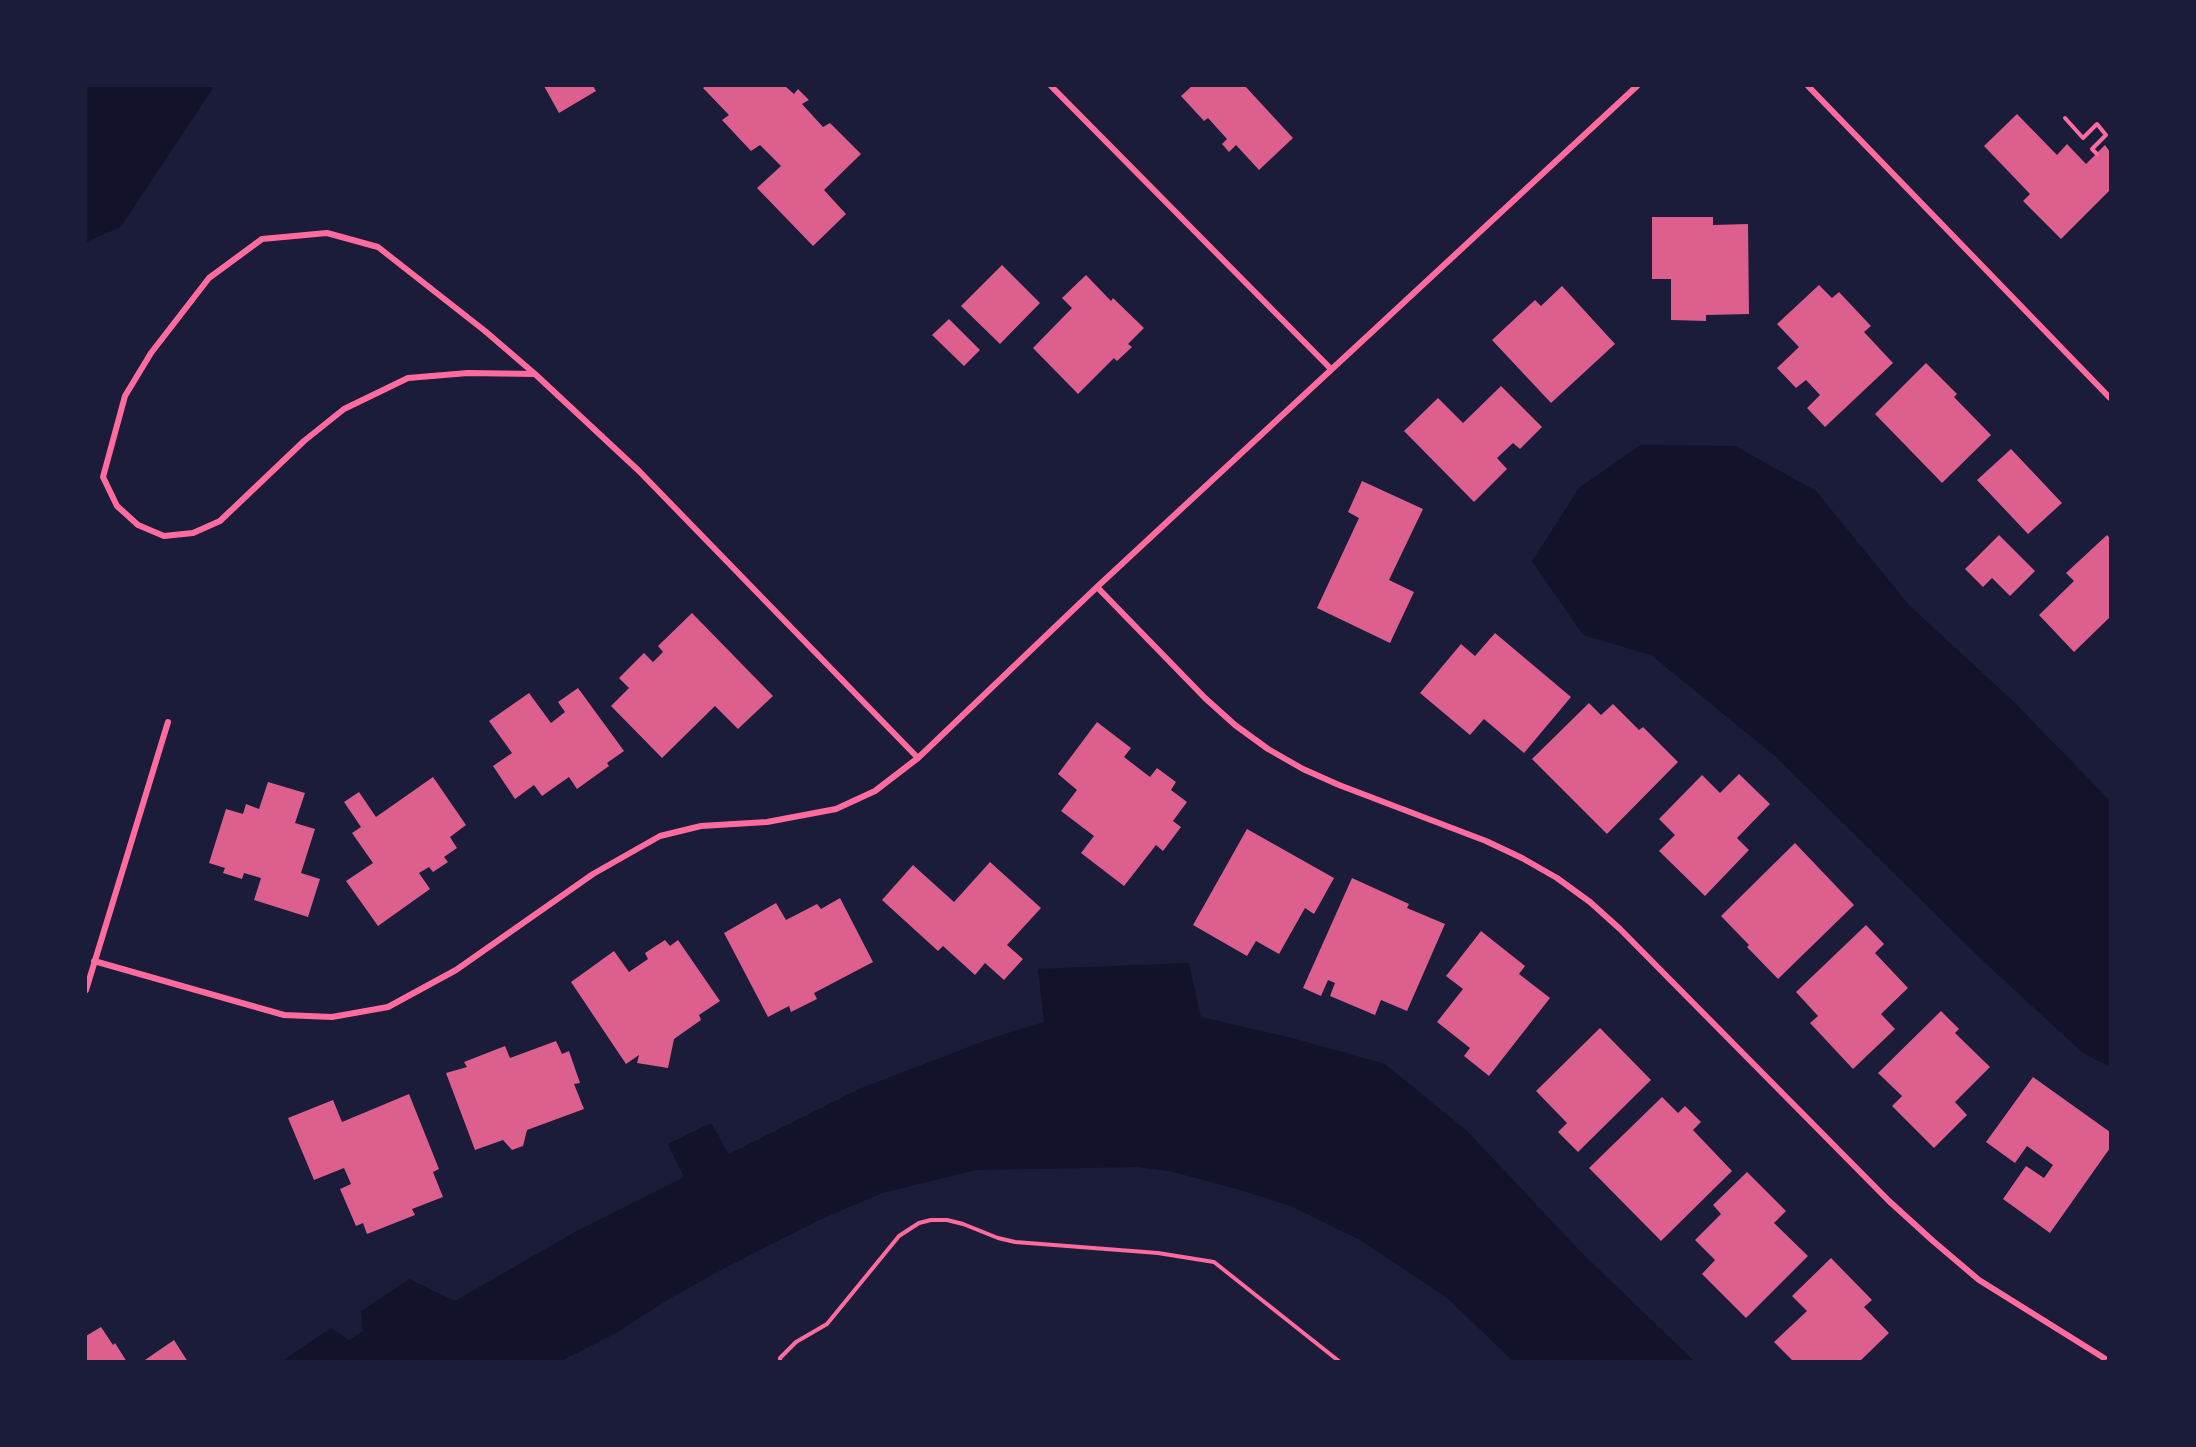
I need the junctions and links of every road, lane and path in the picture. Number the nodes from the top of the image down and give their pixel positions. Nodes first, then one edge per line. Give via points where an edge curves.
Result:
1 (1051, 86) edge
2 (1637, 86) edge
3 (1808, 86) edge
4 (2065, 118) dead end
5 (2097, 154) dead end
6 (1331, 369) junction
7 (535, 374) junction
8 (2110, 398) edge
9 (1097, 587) junction
10 (168, 722) dead end
11 (918, 758) junction
12 (94, 961) junction
13 (86, 990) edge
14 (2104, 1358) dead end
15 (780, 1362) edge
16 (1340, 1362) edge

1 - 6 street
2 - 6 street
3 - 8 street
4 - 5 path via 2083,138 2097,124 2106,135 2092,148
6 - 9 street
7 - 7 street via 378,247 327,233 262,239 209,278 151,353 125,396 103,477 117,506 138,525 164,536 193,533 220,521 304,441 344,409 408,378 468,373
7 - 11 street via 639,471
9 - 11 street
9 - 14 street via 1205,698 1268,749 1339,785 1522,858 1590,902 1933,1242 1979,1280
10 - 12 street
11 - 12 street via 875,791 836,809 767,822 701,826 660,836 593,874 456,970 388,1007 332,1017 284,1015
12 - 13 street
15 - 16 path via 795,1342 827,1324 899,1236 919,1223 946,1220 1015,1242 1158,1253 1214,1262

